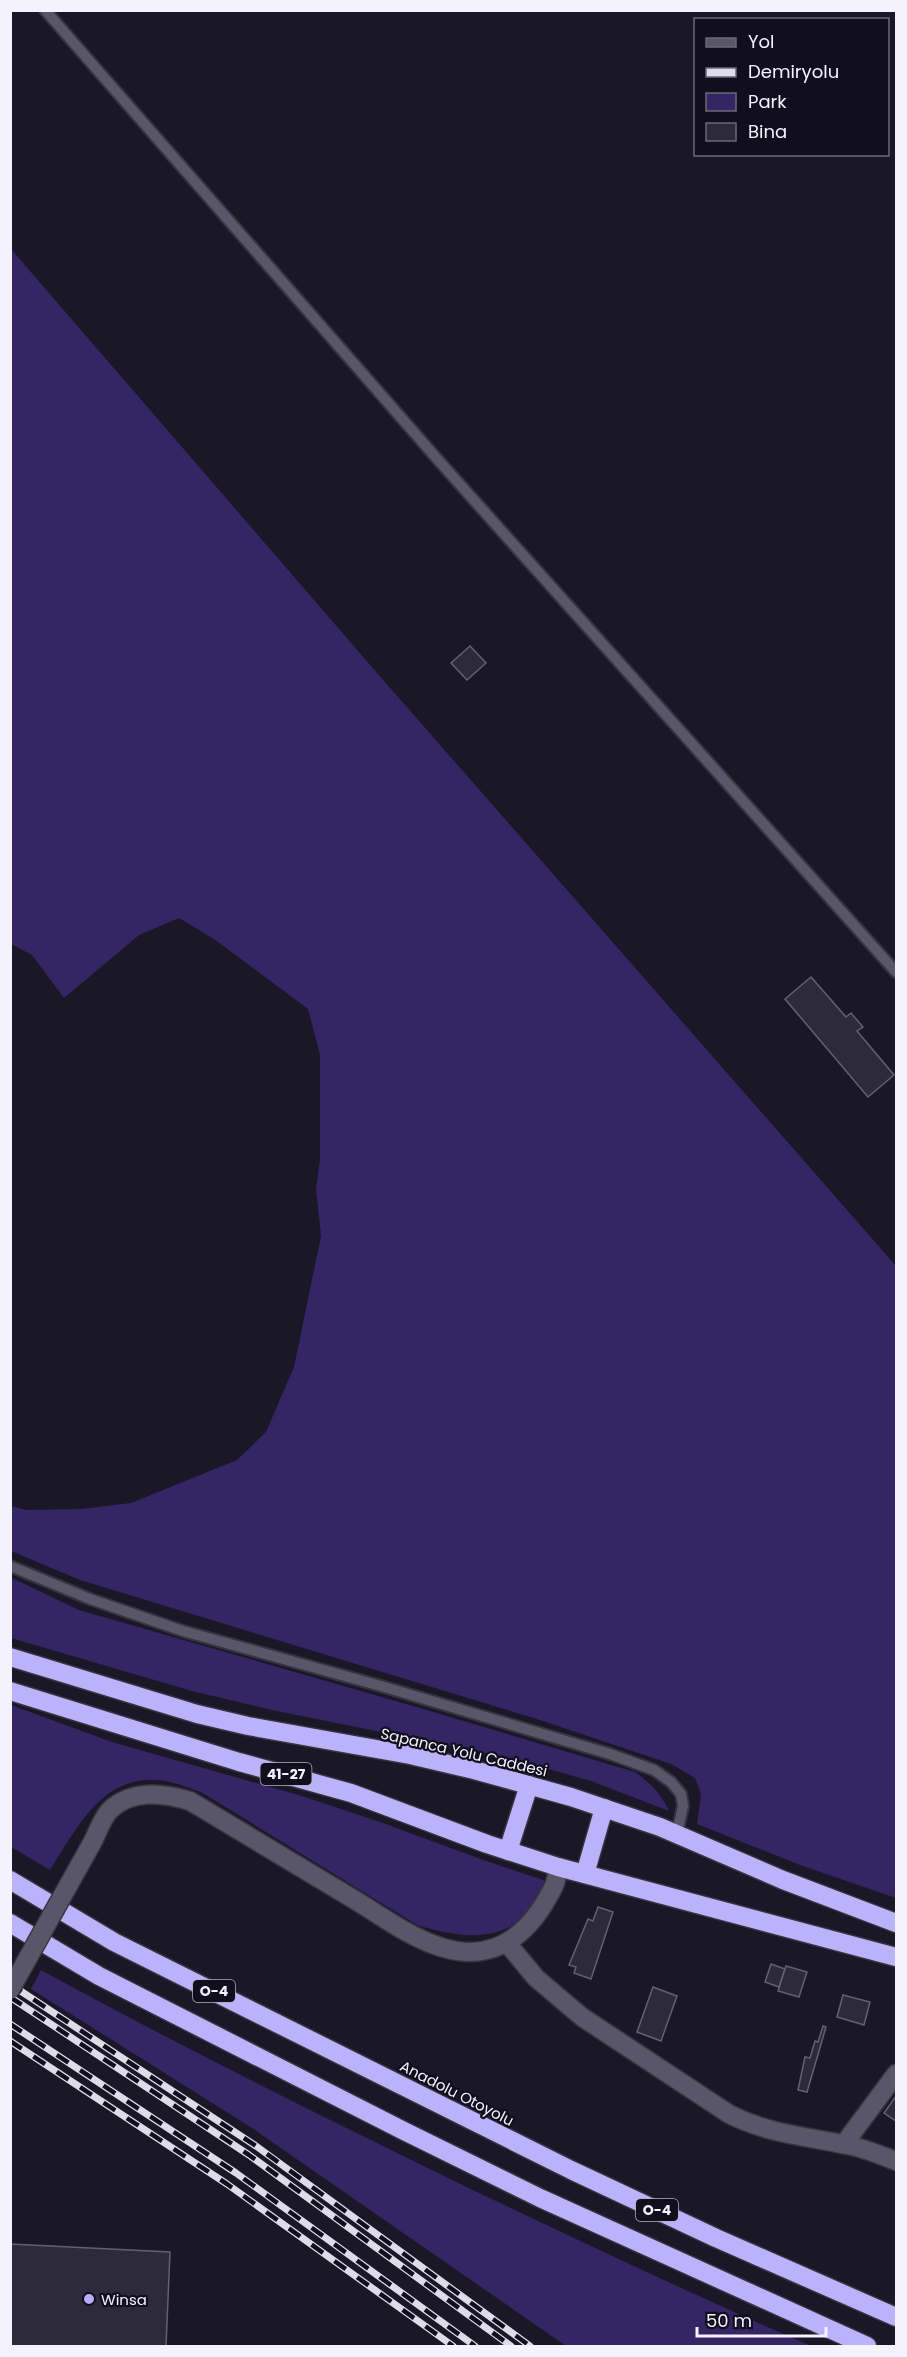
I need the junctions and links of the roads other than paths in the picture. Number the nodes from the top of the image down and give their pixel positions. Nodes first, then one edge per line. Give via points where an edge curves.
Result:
1 (45, 10) edge
2 (897, 972) edge
3 (10, 1566) edge
4 (10, 1657) edge
5 (10, 1691) edge
6 (529, 1785) junction
7 (604, 1808) junction
8 (677, 1834) junction
9 (508, 1851) junction
10 (558, 1867) junction
11 (585, 1874) junction
12 (10, 1880) edge
13 (10, 1923) edge
14 (897, 1923) edge
15 (507, 1943) junction
16 (897, 1957) edge
17 (10, 1990) edge
18 (897, 2074) edge
19 (844, 2144) junction
20 (897, 2161) edge
21 (897, 2318) edge
22 (867, 2346) edge

1 - 2 lane via 439,461
3 - 8 lane via 183,1631 381,1686 654,1770 681,1794 683,1806
4 - 6 highway, Sapanca Yolu Caddesi via 197,1714 410,1755
5 - 9 highway, 41-27 via 351,1793
6 - 7 highway, Sapanca Yolu Caddesi
6 - 9 highway
7 - 8 highway, Sapanca Yolu Caddesi
7 - 11 highway
8 - 14 highway, Sapanca Yolu Caddesi
9 - 10 highway, 41-27
10 - 11 highway, 41-27
10 - 15 street via 556,1886 534,1920
11 - 16 highway, 41-27
12 - 21 highway, Anadolu Otoyolu / O-4 via 114,1942 571,2170
13 - 22 highway, O-4 via 99,1976 540,2198
15 - 17 street, bridge via 460,1952 424,1941 190,1801 141,1794 109,1811
15 - 19 street via 536,1978 582,2017 729,2114 770,2132
18 - 19 street
19 - 20 street

